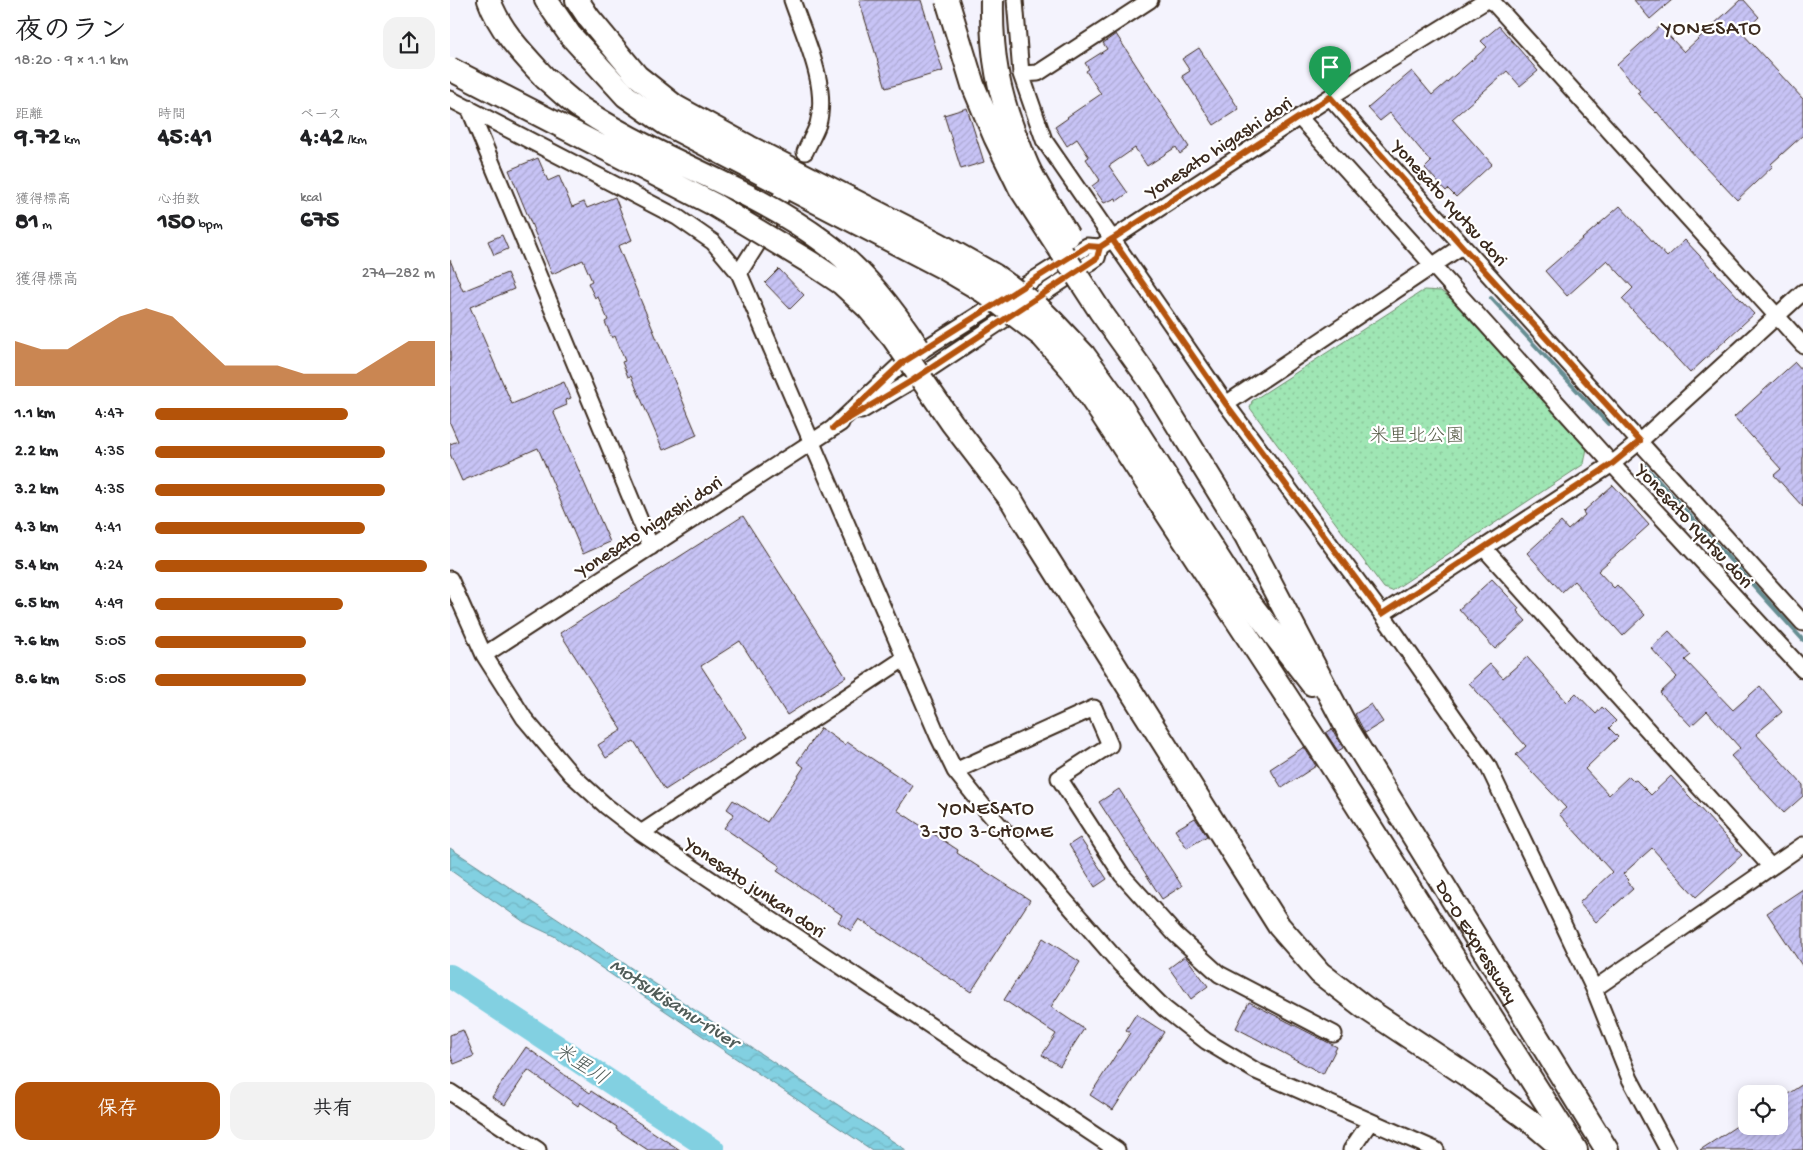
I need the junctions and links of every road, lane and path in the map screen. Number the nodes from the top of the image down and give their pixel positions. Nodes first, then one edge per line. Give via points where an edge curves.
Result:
1 (488, 0) edge
2 (546, 0) edge
3 (577, 0) edge
4 (792, 0) edge
5 (947, 0) edge
6 (992, 0) edge
7 (1015, 0) edge
8 (1150, 0) edge
9 (1487, 0) edge
10 (1491, 0) edge
11 (450, 69) edge
12 (1021, 74) junction
13 (1330, 97) junction
14 (450, 99) edge
15 (469, 108) junction
16 (1299, 117) junction
17 (805, 152) dead end
18 (782, 195) dead end
19 (1106, 243) junction
20 (1462, 246) junction
21 (1433, 265) junction
22 (739, 273) junction
23 (988, 283) junction
24 (1803, 292) edge
25 (1776, 317) junction
26 (1048, 330) junction
27 (1803, 346) edge
28 (1151, 382) junction
29 (1226, 404) junction
30 (1640, 441) junction
31 (812, 442) junction
32 (1612, 464) junction
33 (1017, 510) junction
34 (651, 547) junction
35 (1483, 548) junction
36 (450, 579) edge
37 (1382, 614) junction
38 (1803, 624) edge
39 (484, 655) junction
40 (905, 658) junction
41 (1803, 670) edge
42 (1349, 732) junction
43 (955, 771) junction
44 (641, 833) junction
45 (1803, 845) edge
46 (1771, 866) junction
47 (1594, 989) junction
48 (1334, 1034) dead end
49 (450, 1092) edge
50 (1370, 1122) junction
51 (538, 1150) edge
52 (1117, 1150) edge
53 (1351, 1150) edge
54 (1436, 1150) edge
55 (1564, 1150) edge
56 (1576, 1150) edge
57 (1607, 1150) edge
58 (1668, 1150) edge

1 - 33 highway, bridge via 511,41 545,78 582,109 646,146 793,221 853,266 910,334 964,416
2 - 23 highway via 570,35 626,96 666,124 944,268
3 - 23 highway via 637,76 676,107 939,244
4 - 17 street via 818,78 818,124
5 - 28 highway, bridge via 973,84 1020,188 1100,311
6 - 28 highway, bridge via 992,32 999,86 1008,118 1032,175 1112,309
7 - 12 street
8 - 12 street via 1038,73
9 - 13 street, Yonesato higashi dori
10 - 25 street
11 - 33 highway, bridge via 713,204 841,282 894,339
12 - 19 street via 1044,140
13 - 16 street, Yonesato higashi dori
13 - 20 street, Yonesato ryutsu dori
14 - 15 street
15 - 22 street via 677,217 713,242
15 - 34 street
16 - 19 street, Yonesato higashi dori
16 - 21 street, Yonesato ryutsu dori
18 - 22 street via 758,244
19 - 29 street
19 - 31 street, Yonesato higashi dori via 1097,258 913,380
20 - 21 street
20 - 30 street, Yonesato ryutsu dori
21 - 29 street
21 - 32 street, Yonesato ryutsu dori
22 - 31 street
23 - 26 highway, bridge
24 - 25 street
25 - 27 street
25 - 30 street
26 - 42 highway via 1084,355 1118,402 1233,581
26 - 56 highway via 1321,749
28 - 42 highway via 1246,536
29 - 37 street
30 - 32 street
30 - 38 street, Yonesato ryutsu dori
31 - 34 street, Yonesato higashi dori
31 - 40 street
32 - 35 street
32 - 41 street, Yonesato ryutsu dori
33 - 55 highway via 1279,926 1320,973 1364,1007 1477,1082
34 - 39 street, Yonesato higashi dori
35 - 37 street
35 - 46 street
36 - 39 street, Yonesato junkan dori
37 - 47 street via 1488,766
39 - 44 street, Yonesato junkan dori via 524,718 571,774
40 - 43 street
40 - 44 street
42 - 57 highway, Do-O Expressway
43 - 48 street via 1094,708 1110,745 1059,778 1122,875 1174,934 1219,974
43 - 50 street via 1121,965 1165,1010 1206,1041 1256,1071
44 - 52 street, Yonesato junkan dori
45 - 46 street
46 - 47 street
47 - 58 street via 1630,1080
49 - 51 street
50 - 53 street
50 - 54 street

